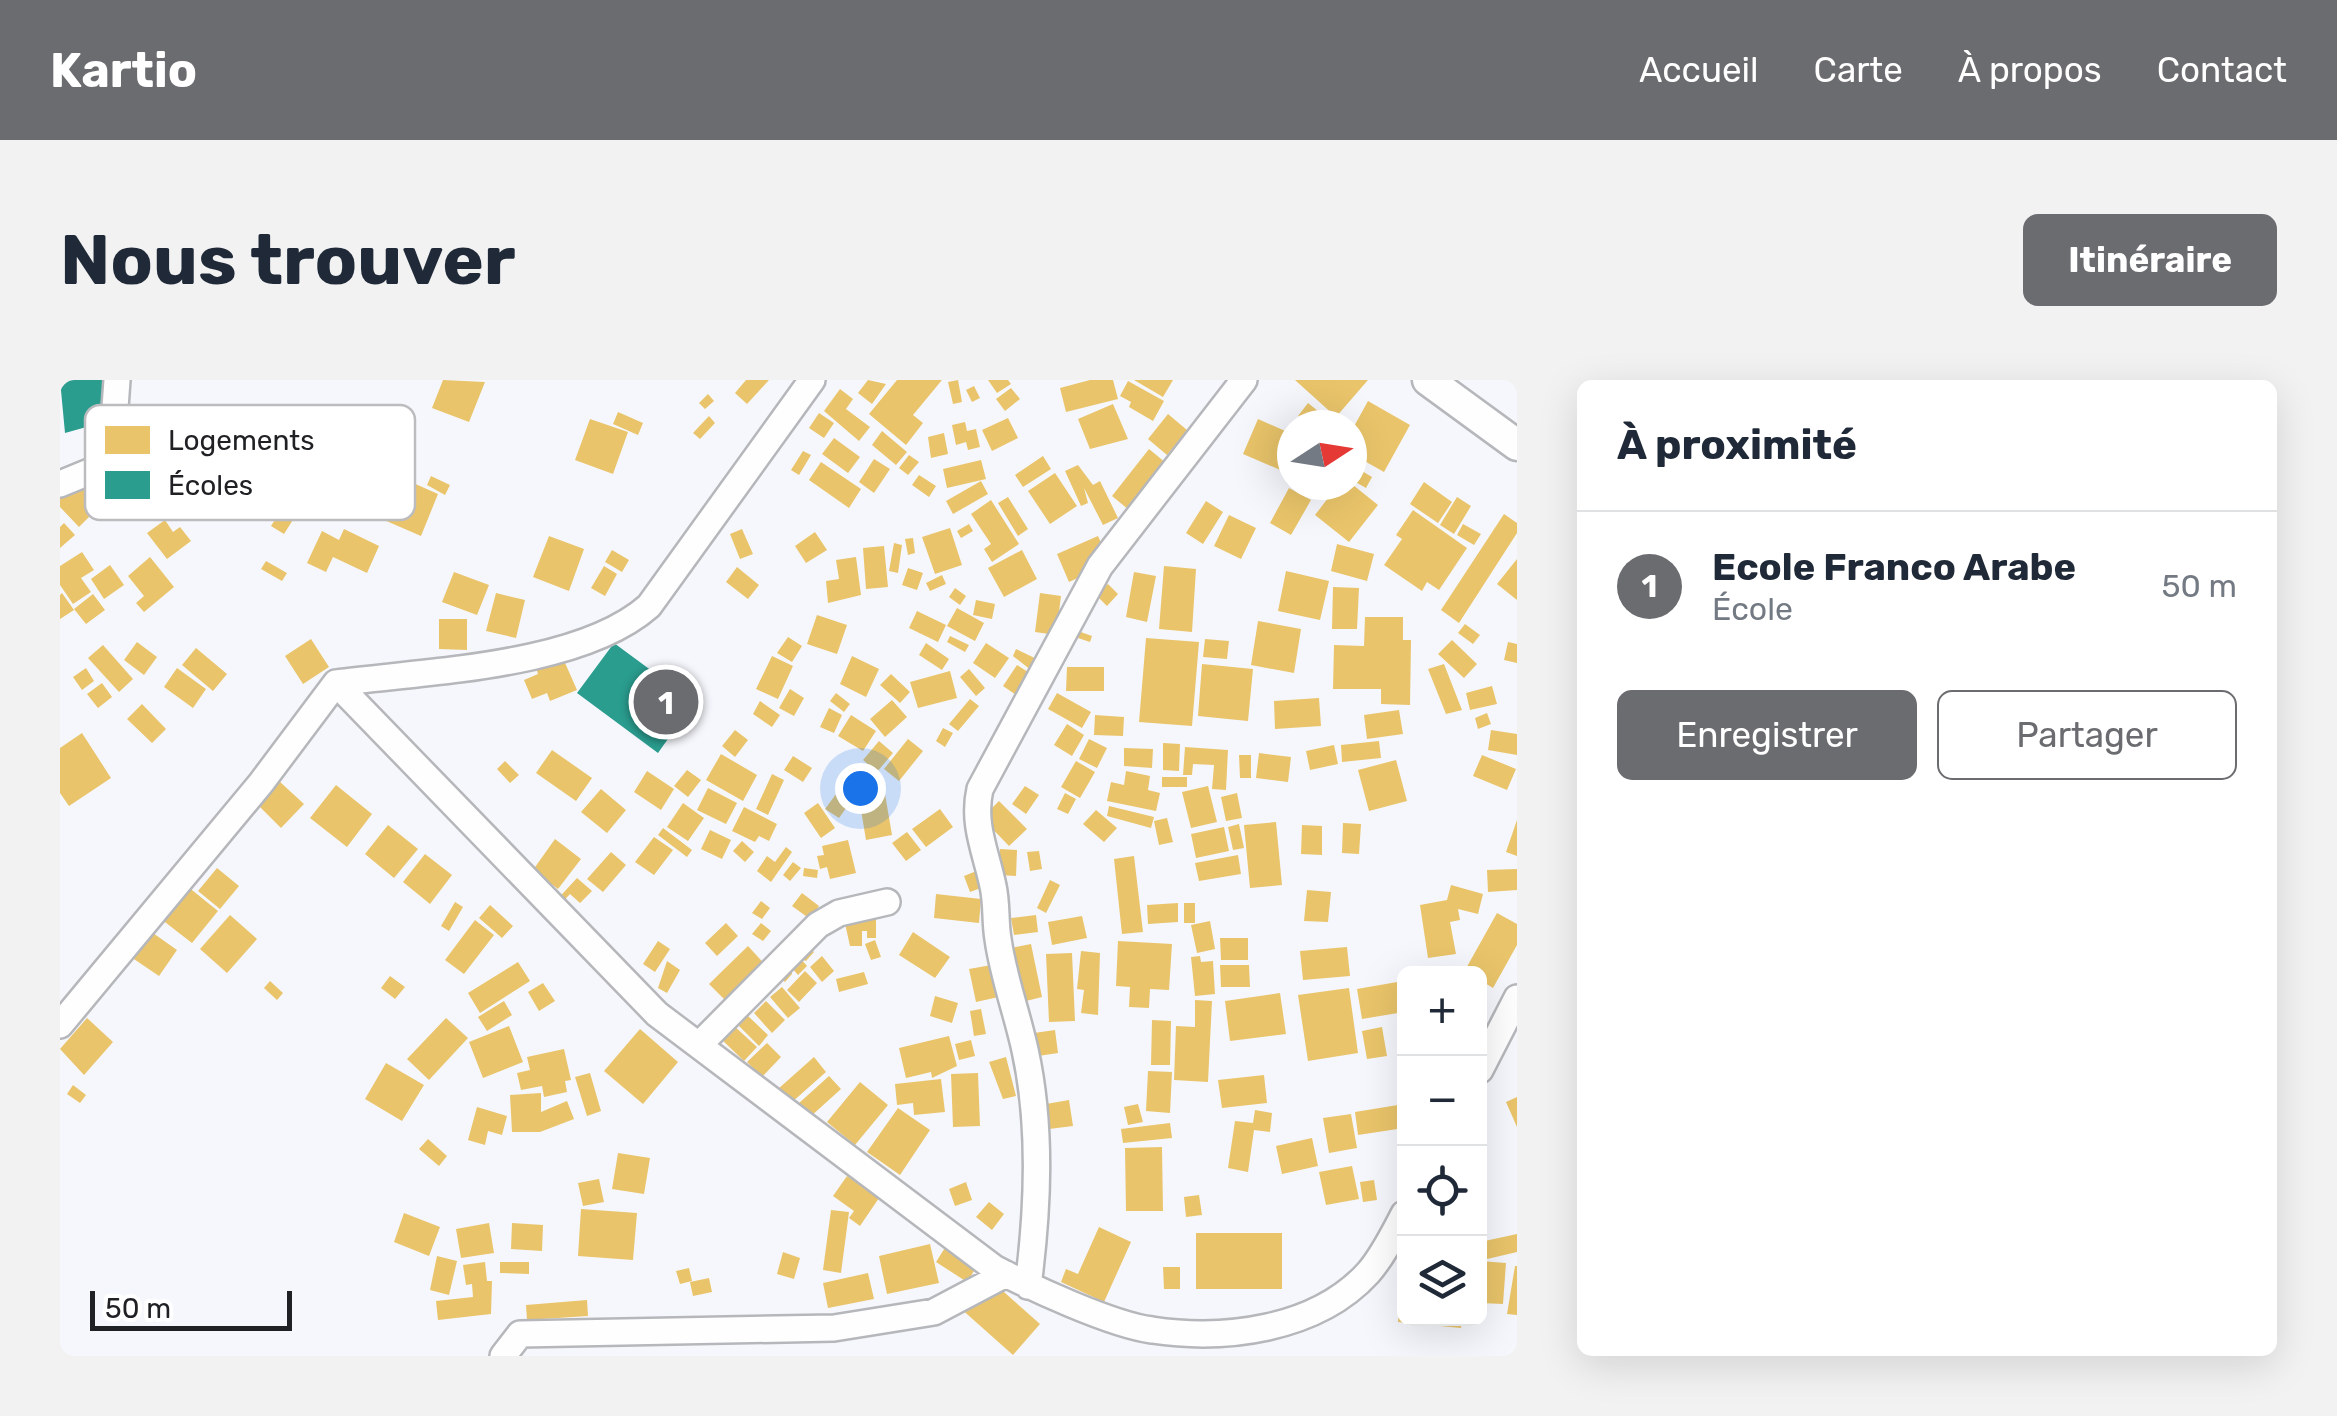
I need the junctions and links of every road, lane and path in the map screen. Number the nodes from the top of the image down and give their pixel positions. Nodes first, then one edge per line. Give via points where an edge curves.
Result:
1 (117, 380) edge
2 (812, 380) edge
3 (1244, 380) edge
4 (1428, 380) edge
5 (115, 405) edge
6 (1517, 445) edge
7 (85, 474) edge
8 (60, 484) edge
9 (336, 683) junction
10 (887, 902) dead end
11 (1517, 998) edge
12 (60, 1024) edge
13 (699, 1044) junction
14 (1487, 1056) edge
15 (1397, 1225) edge
16 (1017, 1280) junction
17 (503, 1356) edge

1 - 5 street
2 - 9 street via 632,620 547,654
3 - 16 street via 1100,566 980,789 980,839 1031,1103 1038,1214
4 - 6 street
7 - 8 street
9 - 12 street via 262,783
9 - 13 street via 658,1014
10 - 13 street via 818,925
11 - 14 street
13 - 16 street
15 - 16 street via 1368,1273 1333,1302 1284,1324 1224,1333 1149,1330
16 - 17 street via 934,1312 834,1328 520,1334

